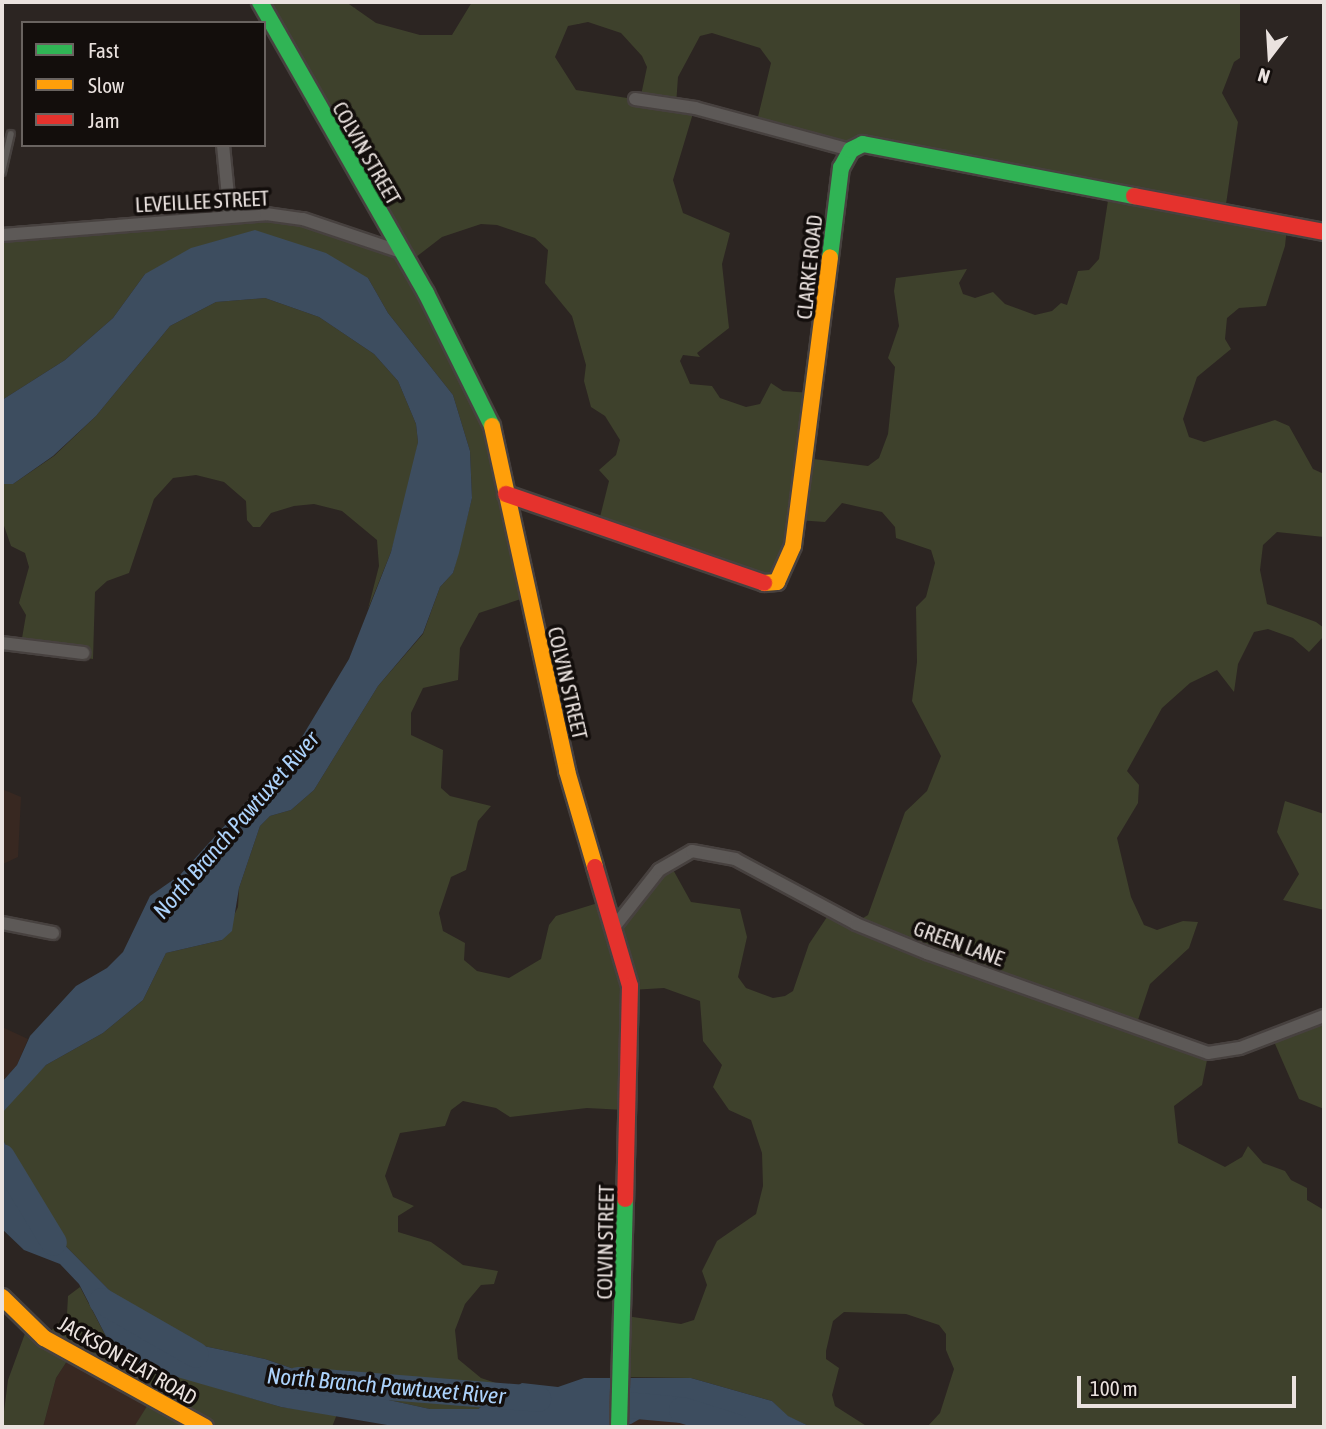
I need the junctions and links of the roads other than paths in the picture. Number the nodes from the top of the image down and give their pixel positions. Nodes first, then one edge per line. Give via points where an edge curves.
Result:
1 (260, 2) edge
2 (635, 99) dead end
3 (11, 134) dead end
4 (223, 147) edge
5 (851, 150) junction
6 (2, 172) edge
7 (230, 216) junction
8 (1324, 232) edge
9 (2, 235) edge
10 (398, 251) junction
11 (506, 494) junction
12 (2, 643) edge
13 (83, 653) dead end
14 (2, 923) edge
15 (615, 926) junction
16 (53, 933) dead end
17 (1324, 1016) edge
18 (2, 1297) edge
19 (205, 1427) edge
20 (619, 1427) edge

1 - 10 street, COLVIN STREET
2 - 5 street via 695,108
3 - 6 lane
4 - 7 street
5 - 8 street via 863,144 891,148
5 - 11 street, CLARKE ROAD via 841,168 793,546 777,582 761,583 711,567
7 - 9 street, LEVEILLEE STREET
7 - 10 street, LEVEILLEE STREET via 303,219
10 - 11 street, COLVIN STREET via 426,293 491,420
11 - 15 street, COLVIN STREET via 582,835
12 - 13 street
14 - 16 street
15 - 17 street, GREEN LANE via 659,870 692,851 735,859 856,924 927,953 1208,1053 1240,1048
15 - 20 street, COLVIN STREET via 631,1000
18 - 19 street, JACKSON FLAT ROAD via 44,1338

